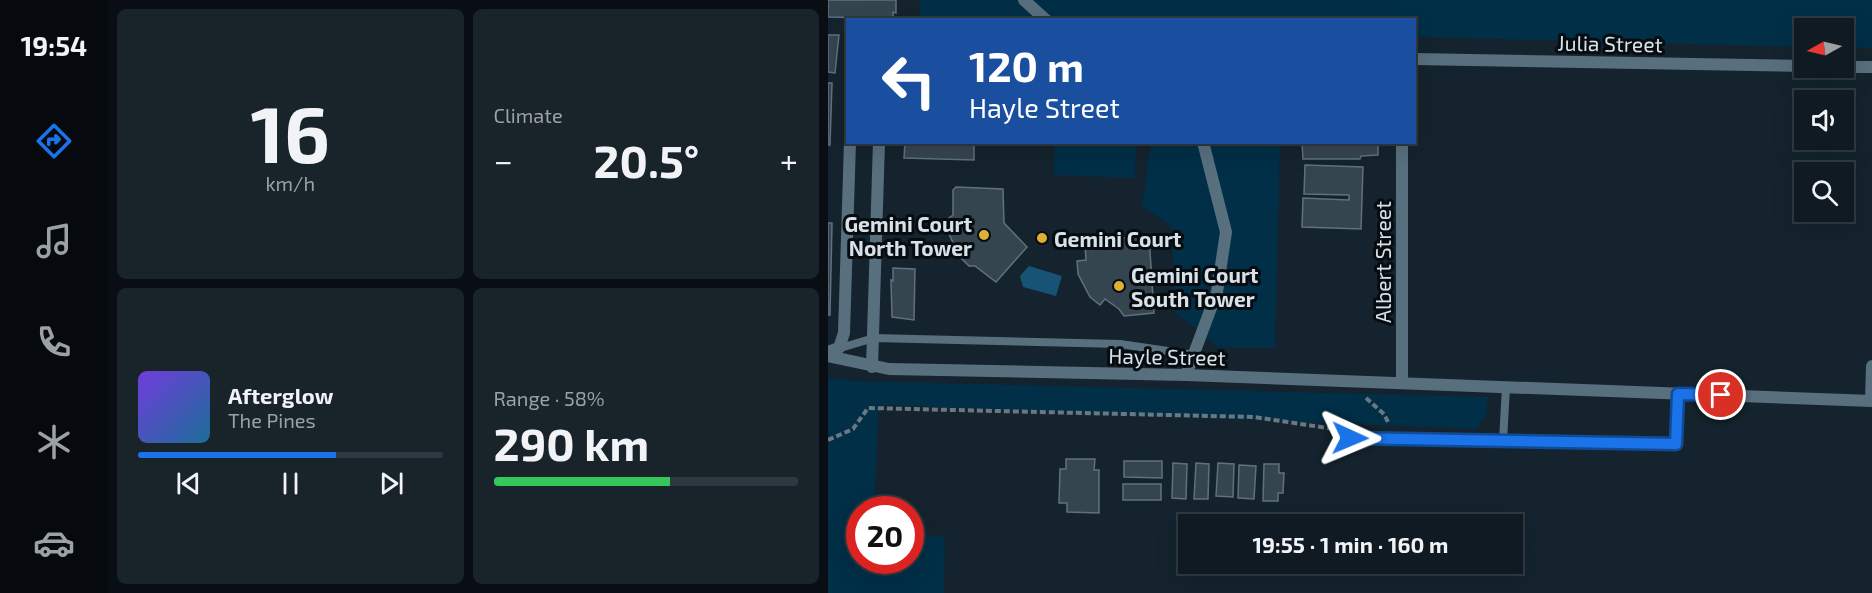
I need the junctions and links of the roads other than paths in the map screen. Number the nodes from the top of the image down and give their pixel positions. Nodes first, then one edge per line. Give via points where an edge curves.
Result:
1 (1024, 0) edge
2 (1044, 18) edge
3 (1416, 59) edge
4 (1794, 66) edge
5 (1854, 67) edge
6 (1872, 67) edge
7 (850, 144) edge
8 (879, 144) edge
9 (1204, 144) edge
10 (1402, 144) edge
11 (874, 338) junction
12 (831, 353) edge
13 (1195, 355) junction
14 (1872, 366) edge
15 (872, 367) junction
16 (1186, 375) junction
17 (1402, 383) junction
18 (1506, 387) junction
19 (1678, 394) junction
20 (1872, 401) edge
21 (1350, 438) road end
22 (1503, 441) junction

1 - 2 street
3 - 4 street, Julia Street
5 - 6 street
7 - 12 street via 844,333
8 - 11 street
9 - 13 street via 1226,232 1217,292
10 - 17 street, Albert Street
11 - 12 lane
11 - 13 lane via 1120,344
11 - 15 street
12 - 15 street, Hayle Street
13 - 16 street
14 - 20 street
15 - 16 street, Hayle Street
16 - 17 street, Hayle Street
17 - 18 street, Hayle Street
18 - 19 street, Hayle Street
18 - 22 lane
19 - 20 street, Hayle Street
19 - 22 lane via 1676,444
21 - 22 lane

